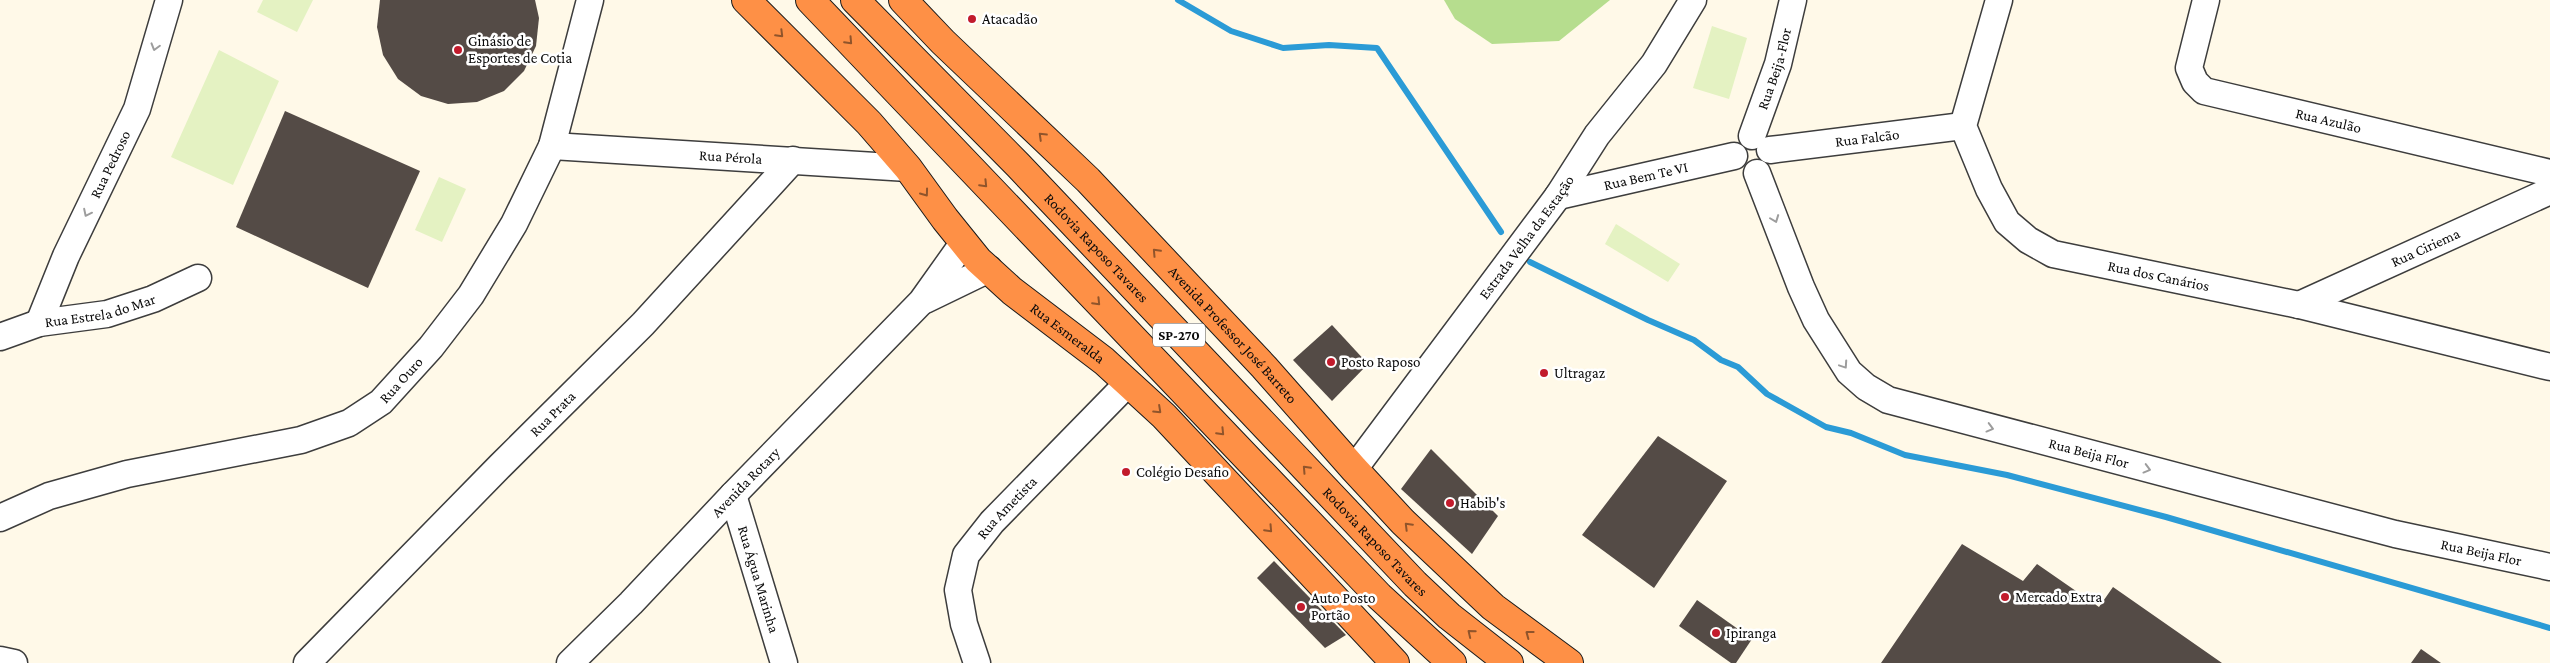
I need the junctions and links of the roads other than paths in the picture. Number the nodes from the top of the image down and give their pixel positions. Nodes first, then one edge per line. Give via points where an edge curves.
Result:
1 (168, 0) edge
2 (590, 0) edge
3 (746, 0) edge
4 (855, 0) edge
5 (867, 0) edge
6 (903, 0) edge
7 (1693, 0) edge
8 (1793, 0) edge
9 (1999, 0) edge
10 (2206, 0) edge
11 (813, 3) edge
12 (1963, 126) junction
13 (1761, 143) junction
14 (552, 146) junction
15 (1734, 156) junction
16 (793, 160) junction
17 (908, 168) junction
18 (2550, 173) edge
19 (1757, 174) junction
20 (2550, 190) edge
21 (1558, 196) junction
22 (964, 242) junction
23 (989, 269) junction
24 (198, 278) dead end
25 (922, 301) junction
26 (2299, 305) junction
27 (39, 323) junction
28 (0, 337) edge
29 (2550, 367) edge
30 (1128, 383) junction
31 (1354, 470) junction
32 (733, 495) junction
33 (0, 518) edge
34 (2550, 567) edge
35 (0, 660) edge
36 (572, 662) edge
37 (14, 663) edge
38 (307, 663) edge
39 (784, 663) edge
40 (977, 663) edge
41 (1395, 663) edge
42 (1452, 663) edge
43 (1509, 663) edge
44 (1568, 663) edge

1 -> 27 street, Rua Pedroso via 137,109 66,256
2 - 14 street, Rua Ouro
3 -> 17 highway, Rua Esmeralda via 869,123
43 -> 4 highway, Rodovia Raposo Tavares / SP-270 via 1449,616 1415,584 1018,165
5 - 31 highway via 1268,404
31 -> 6 highway, Avenida Professor José Barreto via 1264,367 1106,199
7 - 21 street, Estrada Velha da Estação via 1654,64 1598,136
8 - 13 street, Rua Beija-Flor
9 - 12 street
10 - 18 street, Rua Azulão via 2189,68 2195,82 2204,91
11 -> 42 highway, SP-270 via 1379,596
12 - 13 street, Rua Falcão
12 - 26 street, Rua dos Canários via 2007,222 2028,240 2053,254
13 - 15 street via 1738,142
13 - 19 street via 1770,160 1766,168
14 - 16 street, Rua Pérola
14 - 33 street, Rua Ouro via 514,224 471,295 431,348 380,402 349,423 301,440 127,474 49,496
15 - 19 street via 1741,170
15 - 21 street, Rua Bem Te VI
16 - 17 street, Rua Pérola
16 - 38 street, Rua Prata via 643,324
17 -> 22 highway, Rua Esmeralda
19 -> 34 street, Rua Beija Flor via 1820,327 1849,372 1888,400 2395,534
20 - 26 street, Rua Ciriema
21 - 31 street, Estrada Velha da Estação
22 - 23 highway, Rua Esmeralda
22 - 25 street, Avenida Rotary
23 - 25 street, Avenida Rotary
23 - 30 highway, Rua Esmeralda
24 - 27 street, Rua Estrela do Mar via 153,299 107,314
25 - 32 street, Avenida Rotary
26 - 29 street, Rua dos Canários
27 - 28 street, Rua Estrela do Mar
30 - 40 street, Rua Ametista via 992,522 966,555 958,590 964,624
30 -> 41 highway, Rua Esmeralda via 1164,416
44 -> 31 highway, Avenida Professor José Barreto via 1493,607 1433,552
32 - 36 street, Avenida Rotary
32 - 39 street, Rua Água Marinha
35 - 37 street

